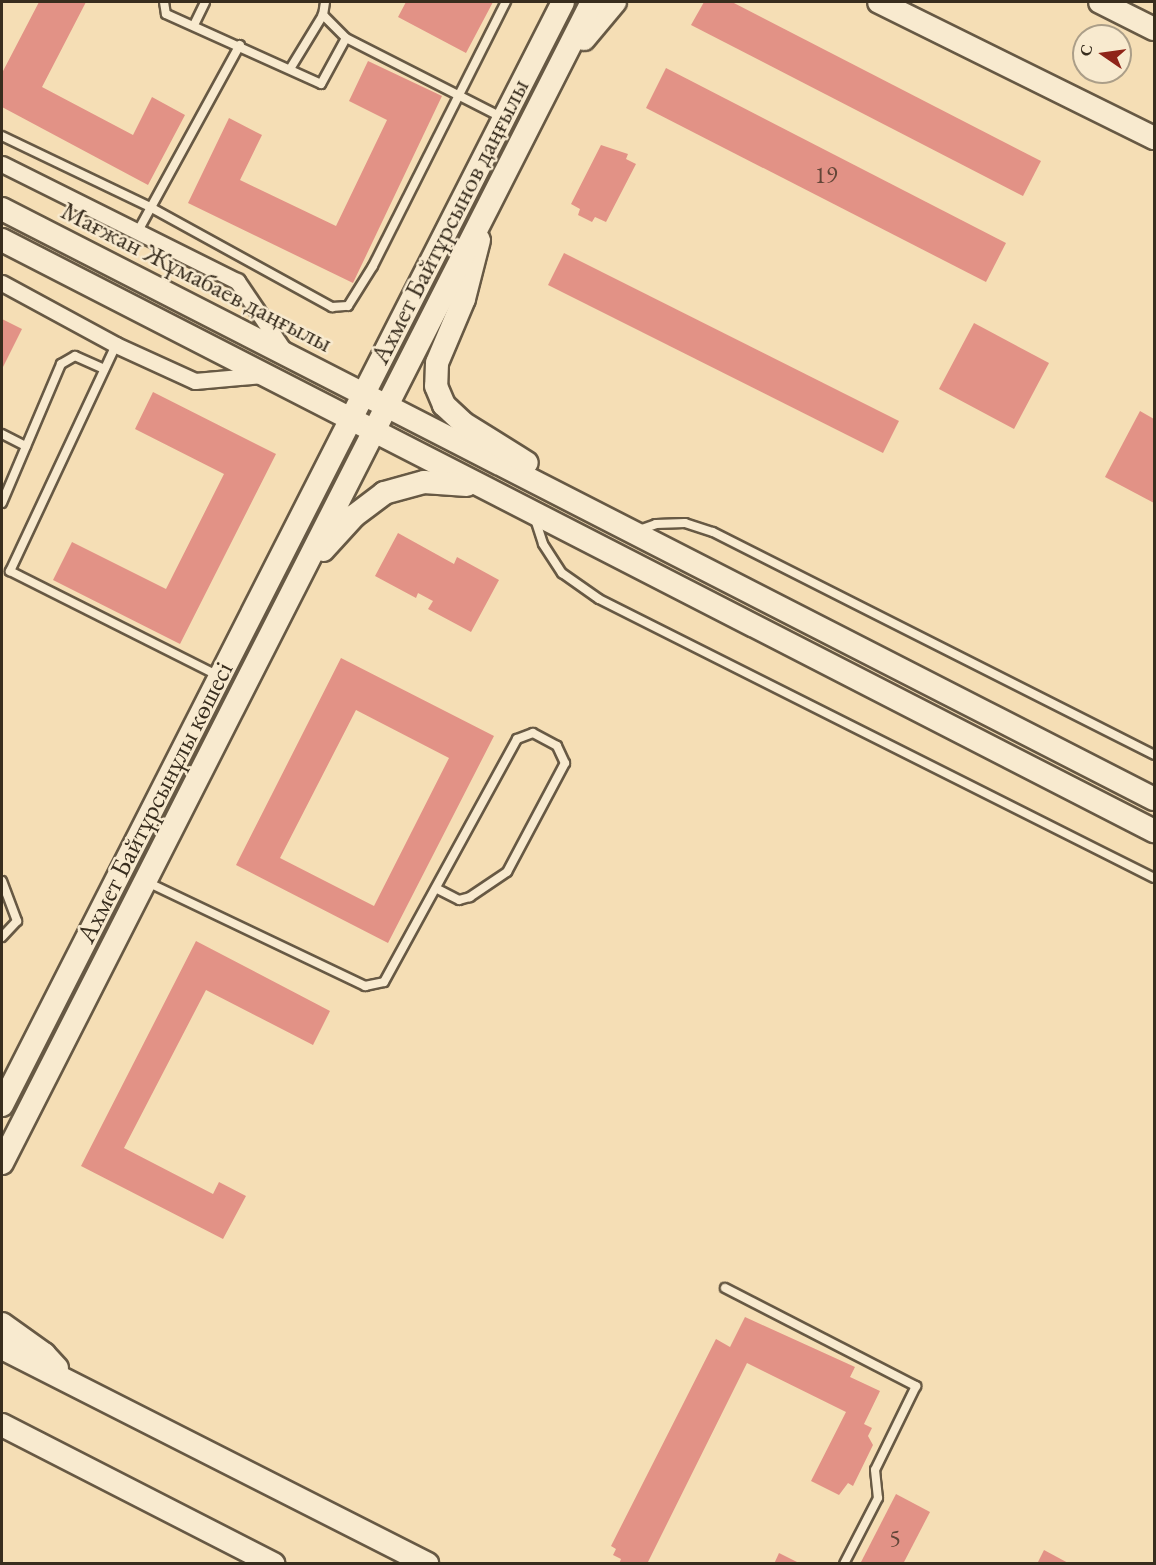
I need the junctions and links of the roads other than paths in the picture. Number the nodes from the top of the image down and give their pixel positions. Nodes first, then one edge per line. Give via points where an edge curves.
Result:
1 (164, 2) edge
2 (205, 2) edge
3 (325, 2) edge
4 (506, 2) edge
5 (563, 2) edge
6 (592, 2) edge
7 (615, 2) edge
8 (1100, 2) edge
9 (888, 4) edge
10 (323, 15) junction
11 (194, 25) junction
12 (1155, 29) edge
13 (346, 38) junction
14 (240, 45) junction
15 (290, 69) junction
16 (556, 72) junction
17 (459, 96) junction
18 (504, 118) junction
19 (2, 136) edge
20 (1155, 138) edge
21 (2, 164) edge
22 (150, 207) junction
23 (2, 209) edge
24 (482, 219) junction
25 (138, 231) junction
26 (2, 240) edge
27 (2, 283) edge
28 (116, 345) junction
29 (287, 355) junction
30 (104, 369) junction
31 (265, 375) junction
32 (366, 394) junction
33 (387, 405) junction
34 (352, 423) junction
35 (2, 434) edge
36 (374, 434) junction
37 (26, 446) junction
38 (336, 454) joint
39 (358, 466) joint
40 (478, 486) junction
41 (558, 493) junction
42 (2, 503) edge
43 (534, 515) junction
44 (635, 532) junction
45 (309, 563) junction
46 (221, 677) junction
47 (1155, 755) edge
48 (1155, 798) edge
49 (1155, 831) edge
50 (1155, 878) edge
51 (2, 881) edge
52 (146, 881) junction
53 (437, 889) junction
54 (2, 937) edge
55 (2, 1106) edge
56 (2, 1163) edge
57 (725, 1288) dead end
58 (2, 1324) edge
59 (2, 1348) edge
60 (70, 1383) junction
61 (2, 1425) edge
62 (421, 1562) edge
63 (274, 1563) edge
64 (844, 1563) edge

1 - 11 lane via 166,14
2 - 11 lane
3 - 10 lane
4 - 17 lane
5 - 18 street, Ахмет Байтұрсынов даңғылы
6 - 16 street, Ахмет Байтұрсынов даңғылы
7 - 16 street
8 - 12 street
9 - 20 street
10 - 13 lane
10 - 15 lane
11 - 14 lane
13 - 15 lane via 321,84
13 - 17 lane
14 - 15 lane
14 - 22 lane
16 - 24 street, Ахмет Байтұрсынов даңғылы
17 - 18 lane
17 - 22 lane via 373,266 348,306 332,307
18 - 32 street, Ахмет Байтұрсынов даңғылы
19 - 22 lane
21 - 25 street
22 - 25 lane
23 - 29 street, Мағжан Жұмабаев даңғылы
24 - 33 street, Ахмет Байтұрсынов даңғылы
24 - 41 street via 477,261 436,363 436,386 444,405 463,423 524,459
25 - 29 street via 237,281
26 - 31 street
27 - 28 street
28 - 30 lane
28 - 31 street via 195,381
29 - 32 street, Мағжан Жұмабаев даңғылы
30 - 37 lane via 75,356 62,364
30 - 46 lane via 10,571
31 - 34 street
32 - 33 street, Мағжан Жұмабаев даңғылы
32 - 34 street, Ахмет Байтұрсынов даңғылы
33 - 36 street, Ахмет Байтұрсынов даңғылы
33 - 41 street, Мағжан Жұмабаев даңғылы
34 - 36 street
34 - 38 street, Ахмет Байтұрсынов даңғылы
35 - 37 lane
36 - 39 street, Ахмет Байтұрсынов даңғылы
36 - 40 street
37 - 42 lane
38 - 46 street, Ахмет Байтұрсынұлы көшесі
39 - 45 street, Ахмет Байтұрсынұлы көшесі
40 - 43 street
40 - 45 street via 423,482 384,493
41 - 44 street, Мағжан Жұмабаев даңғылы
43 - 49 street
43 - 50 lane via 543,544 562,573 599,598
44 - 47 lane via 656,524 685,523 713,532
44 - 48 street, Мағжан Жұмабаев даңғылы
45 - 52 street, Ахмет Байтұрсынұлы көшесі
46 - 55 street, Ахмет Байтұрсынұлы көшесі
51 - 54 lane via 17,921
52 - 53 lane via 366,986 384,982
52 - 56 street, Ахмет Байтұрсынұлы көшесі
53 - 53 lane via 517,739 532,733 557,746 565,763 507,872 459,900
57 - 64 lane via 916,1386 875,1470 878,1498
58 - 60 street via 44,1354
59 - 60 street
60 - 62 street
61 - 63 street

